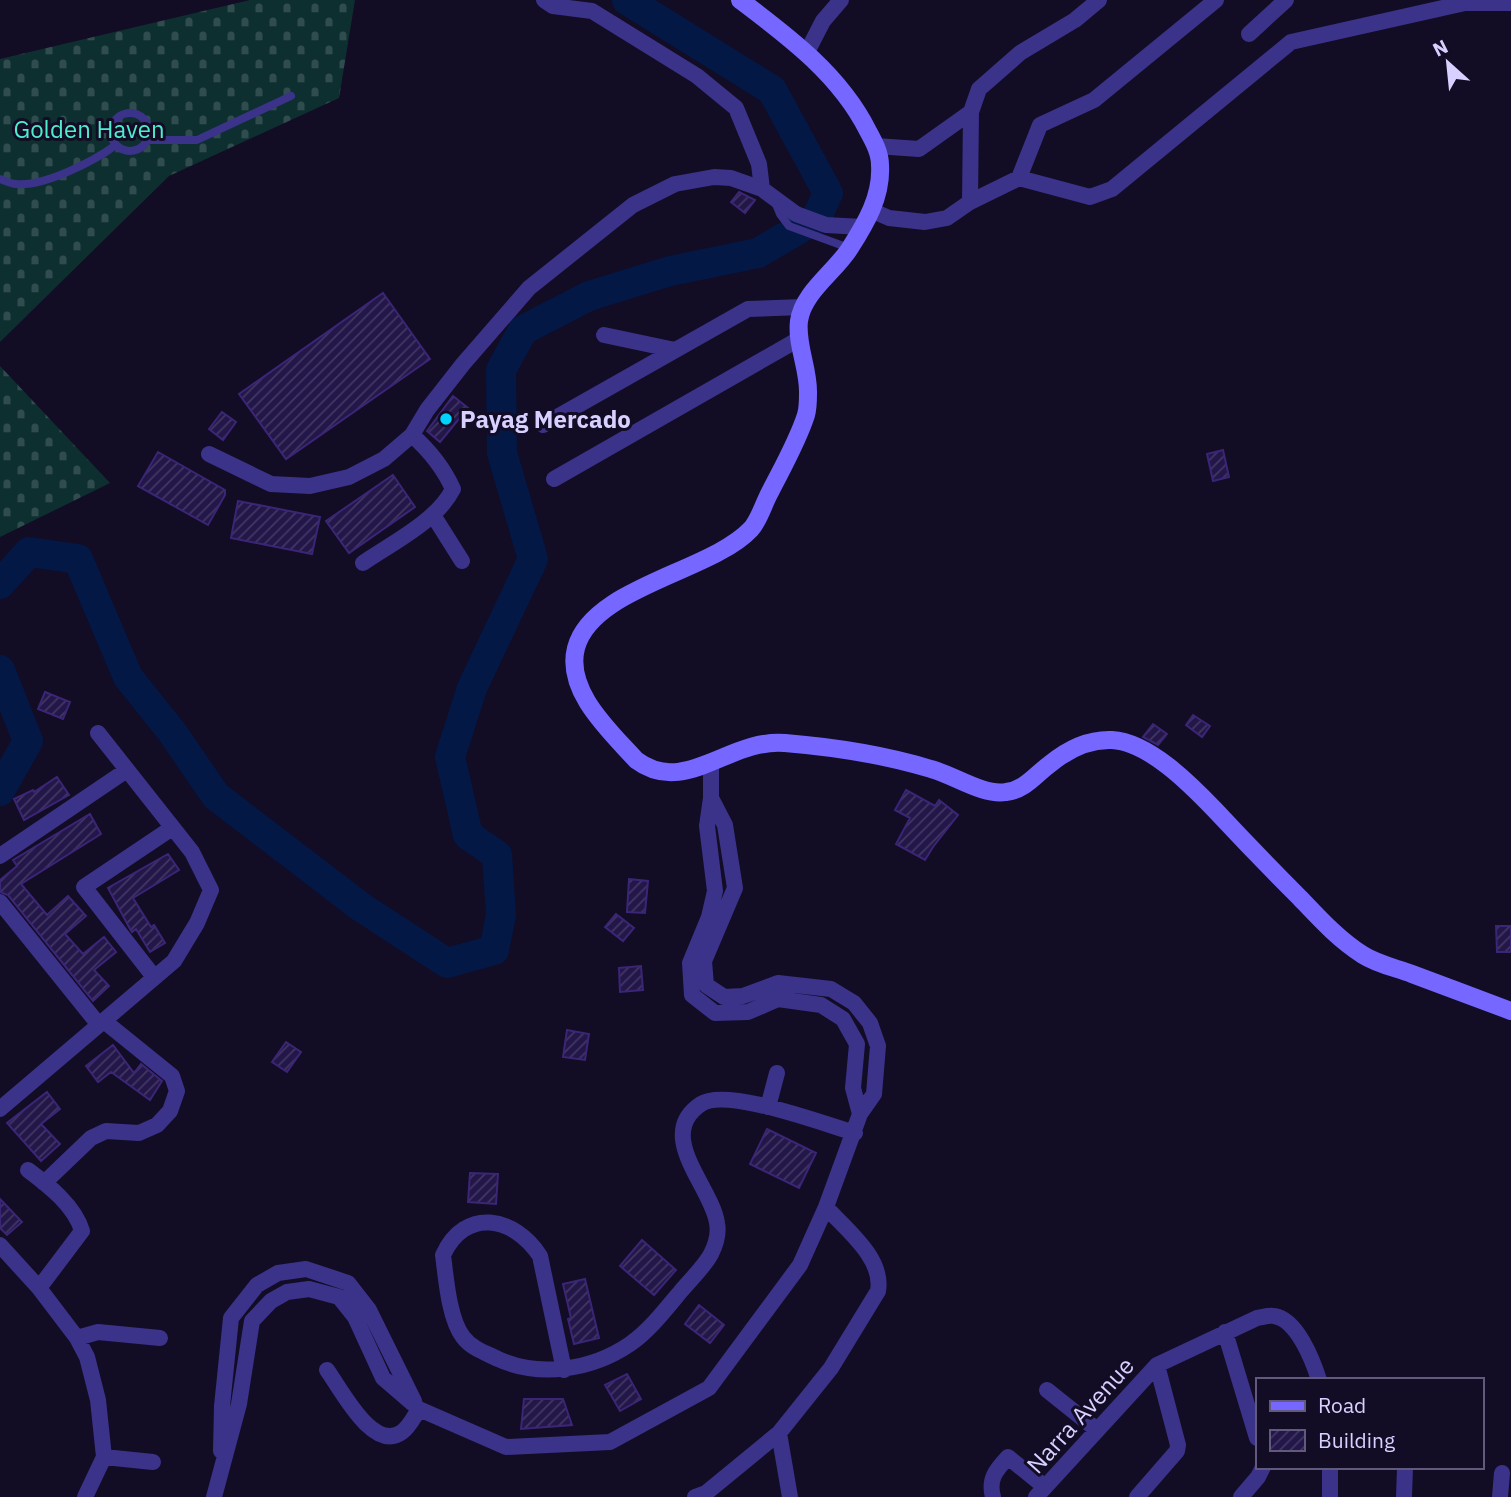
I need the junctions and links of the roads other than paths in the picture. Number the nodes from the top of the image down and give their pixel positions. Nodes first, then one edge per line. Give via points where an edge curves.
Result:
1 (544, 0) edge
2 (740, 0) edge
3 (841, 0) edge
4 (1100, 0) edge
5 (1216, 0) edge
6 (1286, 0) edge
7 (1462, 2) edge
8 (1511, 3) edge
9 (1249, 34) dead end
10 (807, 52) junction
11 (291, 96) dead end
12 (971, 112) junction
13 (148, 140) junction
14 (116, 145) junction
15 (876, 146) junction
16 (1019, 178) junction
17 (0, 179) edge
18 (768, 194) junction
19 (970, 202) junction
20 (873, 211) junction
21 (862, 227) junction
22 (821, 231) junction
23 (850, 249) junction
24 (803, 307) junction
25 (604, 335) dead end
26 (799, 338) junction
27 (675, 349) junction
28 (543, 425) dead end
29 (412, 435) junction
30 (209, 454) dead end
31 (554, 479) dead end
32 (433, 515) junction
33 (462, 561) dead end
34 (363, 563) dead end
35 (98, 733) dead end
36 (710, 763) junction
37 (127, 770) junction
38 (711, 798) junction
39 (172, 828) junction
40 (0, 856) edge
41 (735, 888) junction
42 (715, 891) junction
43 (0, 902) edge
44 (154, 978) junction
45 (1511, 1011) edge
46 (101, 1023) junction
47 (776, 1073) dead end
48 (768, 1107) junction
49 (0, 1109) edge
50 (860, 1114) junction
51 (855, 1133) junction
52 (27, 1170) dead end
53 (44, 1183) junction
54 (826, 1207) junction
55 (0, 1245) edge
56 (39, 1288) junction
57 (1225, 1332) junction
58 (77, 1338) junction
59 (160, 1338) dead end
60 (1157, 1365) junction
61 (327, 1370) dead end
62 (565, 1370) junction
63 (1318, 1378) edge
64 (1047, 1390) dead end
65 (419, 1409) junction
66 (1097, 1430) junction
67 (779, 1433) junction
68 (1256, 1435) edge
69 (104, 1457) junction
70 (153, 1462) dead end
71 (1262, 1469) edge
72 (1330, 1469) edge
73 (1405, 1469) edge
74 (1502, 1473) dead end
75 (1041, 1494) edge
76 (85, 1497) edge
77 (214, 1497) edge
78 (695, 1497) edge
79 (790, 1497) edge
80 (993, 1497) edge
81 (1137, 1497) edge
82 (1241, 1497) edge
83 (1330, 1497) edge
84 (1404, 1497) edge
85 (1500, 1497) edge

1 - 18 street via 553,6 592,10 697,76 736,108
2 - 10 main road
3 - 10 street via 823,21
4 - 12 street via 1020,53 979,89
5 - 16 street via 1094,100 1040,125
6 - 9 street
7 - 8 street
7 - 16 street via 1291,41 1112,190 1090,197
10 - 15 main road via 846,95
11 - 13 lane via 197,140
12 - 15 street via 919,149
12 - 19 street
13 - 14 lane via 135,150
13 - 14 lane via 148,124 131,112 112,124
14 - 17 lane via 75,169 43,180 17,184
15 - 20 main road via 880,174
16 - 19 street
18 - 22 street via 792,220
18 - 29 street via 731,178 714,177 675,184 633,205 529,288 463,364
19 - 20 street via 947,218 925,222 889,218
20 - 21 main road
21 - 22 street
21 - 23 main road
22 - 23 lane
23 - 24 main road
24 - 26 main road
24 - 27 street via 748,309
25 - 27 street
26 - 31 street
26 - 36 main road via 807,412 753,526 726,549 621,599 593,621 576,648 577,682 582,691 644,767 668,774
27 - 28 street
29 - 30 street via 384,459 349,477 310,486 271,484
29 - 32 street via 445,471 453,489
32 - 33 street
32 - 34 street
35 - 37 street
36 - 38 street
36 - 45 main road via 736,750 781,742 932,769 985,791 1003,793 1018,790 1081,745 1124,743 1149,753 1196,790 1320,918 1364,956
37 - 39 street
37 - 40 street
38 - 41 street via 726,825
38 - 42 street via 707,826
39 - 44 street via 192,852 211,890 174,961
39 - 44 street via 84,887
41 - 42 street
41 - 50 street via 704,961 706,985 724,997 791,984 831,989 854,1003 870,1023 878,1046 874,1094
42 - 50 street via 690,962 692,995 715,1013 748,1012 778,999 821,1005 843,1019 857,1044 853,1088
43 - 46 street
44 - 46 street
46 - 49 street
46 - 53 street via 172,1076 177,1091 170,1111 157,1125 139,1133 106,1130 91,1138
47 - 48 street
48 - 51 street
48 - 62 street via 719,1098 701,1103 689,1116 682,1130 684,1150 717,1221 710,1255 631,1344 603,1359
50 - 51 street
51 - 54 street
52 - 53 street
53 - 56 street via 78,1218 82,1231
54 - 65 street via 800,1265 709,1388 610,1443 506,1447
54 - 67 street via 874,1261 878,1292 831,1368
55 - 56 street
56 - 58 street
57 - 60 street, Narra Avenue
57 - 63 street, Narra Avenue via 1273,1316 1289,1324 1301,1339
57 - 68 street
58 - 59 street via 98,1332
58 - 69 street via 99,1400
60 - 66 street, Narra Avenue
60 - 81 street via 1178,1445
61 - 65 street via 373,1432 390,1437 402,1433
62 - 62 street via 514,1366 464,1339 456,1326 443,1255 455,1236 472,1223 504,1226 522,1235 540,1256
64 - 66 street
65 - 77 street via 369,1310 348,1283 306,1269 278,1273 257,1285 232,1318 220,1480
66 - 75 street, Narra Avenue
67 - 78 street
67 - 79 street
69 - 70 street
69 - 76 street
71 - 82 street
72 - 83 street
73 - 84 street
74 - 85 street
75 - 80 street via 1008,1457 993,1474

